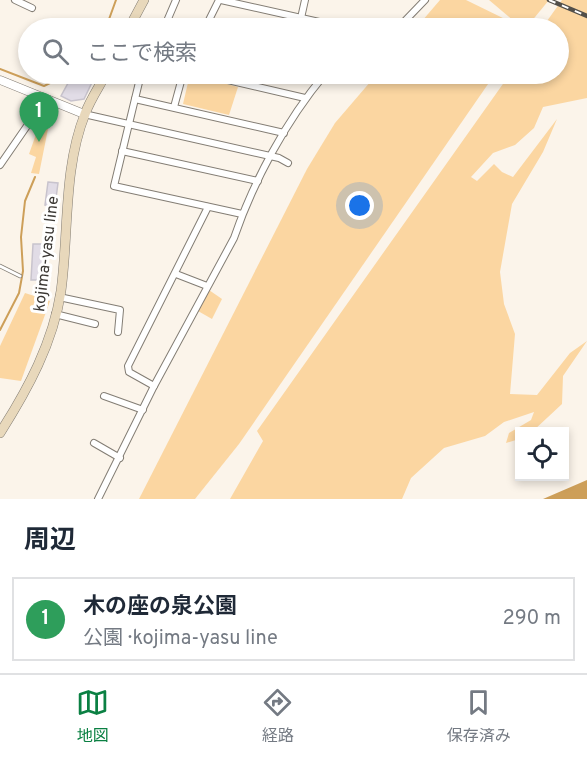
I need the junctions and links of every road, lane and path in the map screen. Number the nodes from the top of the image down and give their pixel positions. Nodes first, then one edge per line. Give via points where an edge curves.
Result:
1 (15, 0) edge
2 (144, 0) edge
3 (176, 0) edge
4 (220, 0) edge
5 (305, 0) edge
6 (425, 0) edge
7 (32, 8) dead end
8 (134, 18) edge
9 (168, 18) edge
10 (210, 18) edge
11 (301, 18) joint
12 (408, 18) edge
13 (0, 80) edge
14 (100, 84) edge
15 (139, 84) edge
16 (180, 84) edge
17 (245, 84) edge
18 (317, 84) edge
19 (33, 94) junction
20 (305, 98) junction
21 (135, 99) junction
22 (174, 107) junction
23 (84, 114) junction
24 (129, 124) junction
25 (284, 133) junction
26 (122, 151) junction
27 (271, 156) junction
28 (288, 163) dead end
29 (0, 165) edge
30 (258, 181) junction
31 (208, 207) junction
32 (242, 214) junction
33 (0, 266) edge
34 (176, 273) junction
35 (20, 276) dead end
36 (207, 286) junction
37 (59, 297) junction
38 (55, 314) junction
39 (95, 324) dead end
40 (118, 332) dead end
41 (154, 386) junction
42 (104, 396) dead end
43 (143, 410) junction
44 (0, 433) edge
45 (94, 443) dead end
46 (120, 458) junction
47 (98, 499) edge

1 - 7 street
2 - 8 main road
3 - 9 street
4 - 10 street
4 - 11 street
5 - 11 street
6 - 12 street
13 - 19 street
14 - 23 main road, kojima-yasu line
15 - 21 street
16 - 22 street
17 - 20 street
18 - 20 street
19 - 23 street
19 - 29 street via 29,123
20 - 25 street
21 - 22 street
21 - 24 street
22 - 25 street
23 - 24 street
23 - 37 main road, kojima-yasu line via 73,160
24 - 26 street
24 - 27 street
25 - 27 street
26 - 30 street
26 - 31 street via 114,186
27 - 28 street
27 - 30 street
30 - 32 street
31 - 32 street
31 - 34 street
32 - 36 street via 234,238
33 - 35 lane
34 - 36 street
34 - 41 street via 128,366 129,372
36 - 41 street
37 - 38 main road, kojima-yasu line
37 - 40 street via 120,310
38 - 39 street
38 - 44 main road, kojima-yasu line via 32,379
41 - 43 street
42 - 43 street
43 - 46 street
45 - 46 street
46 - 47 street

